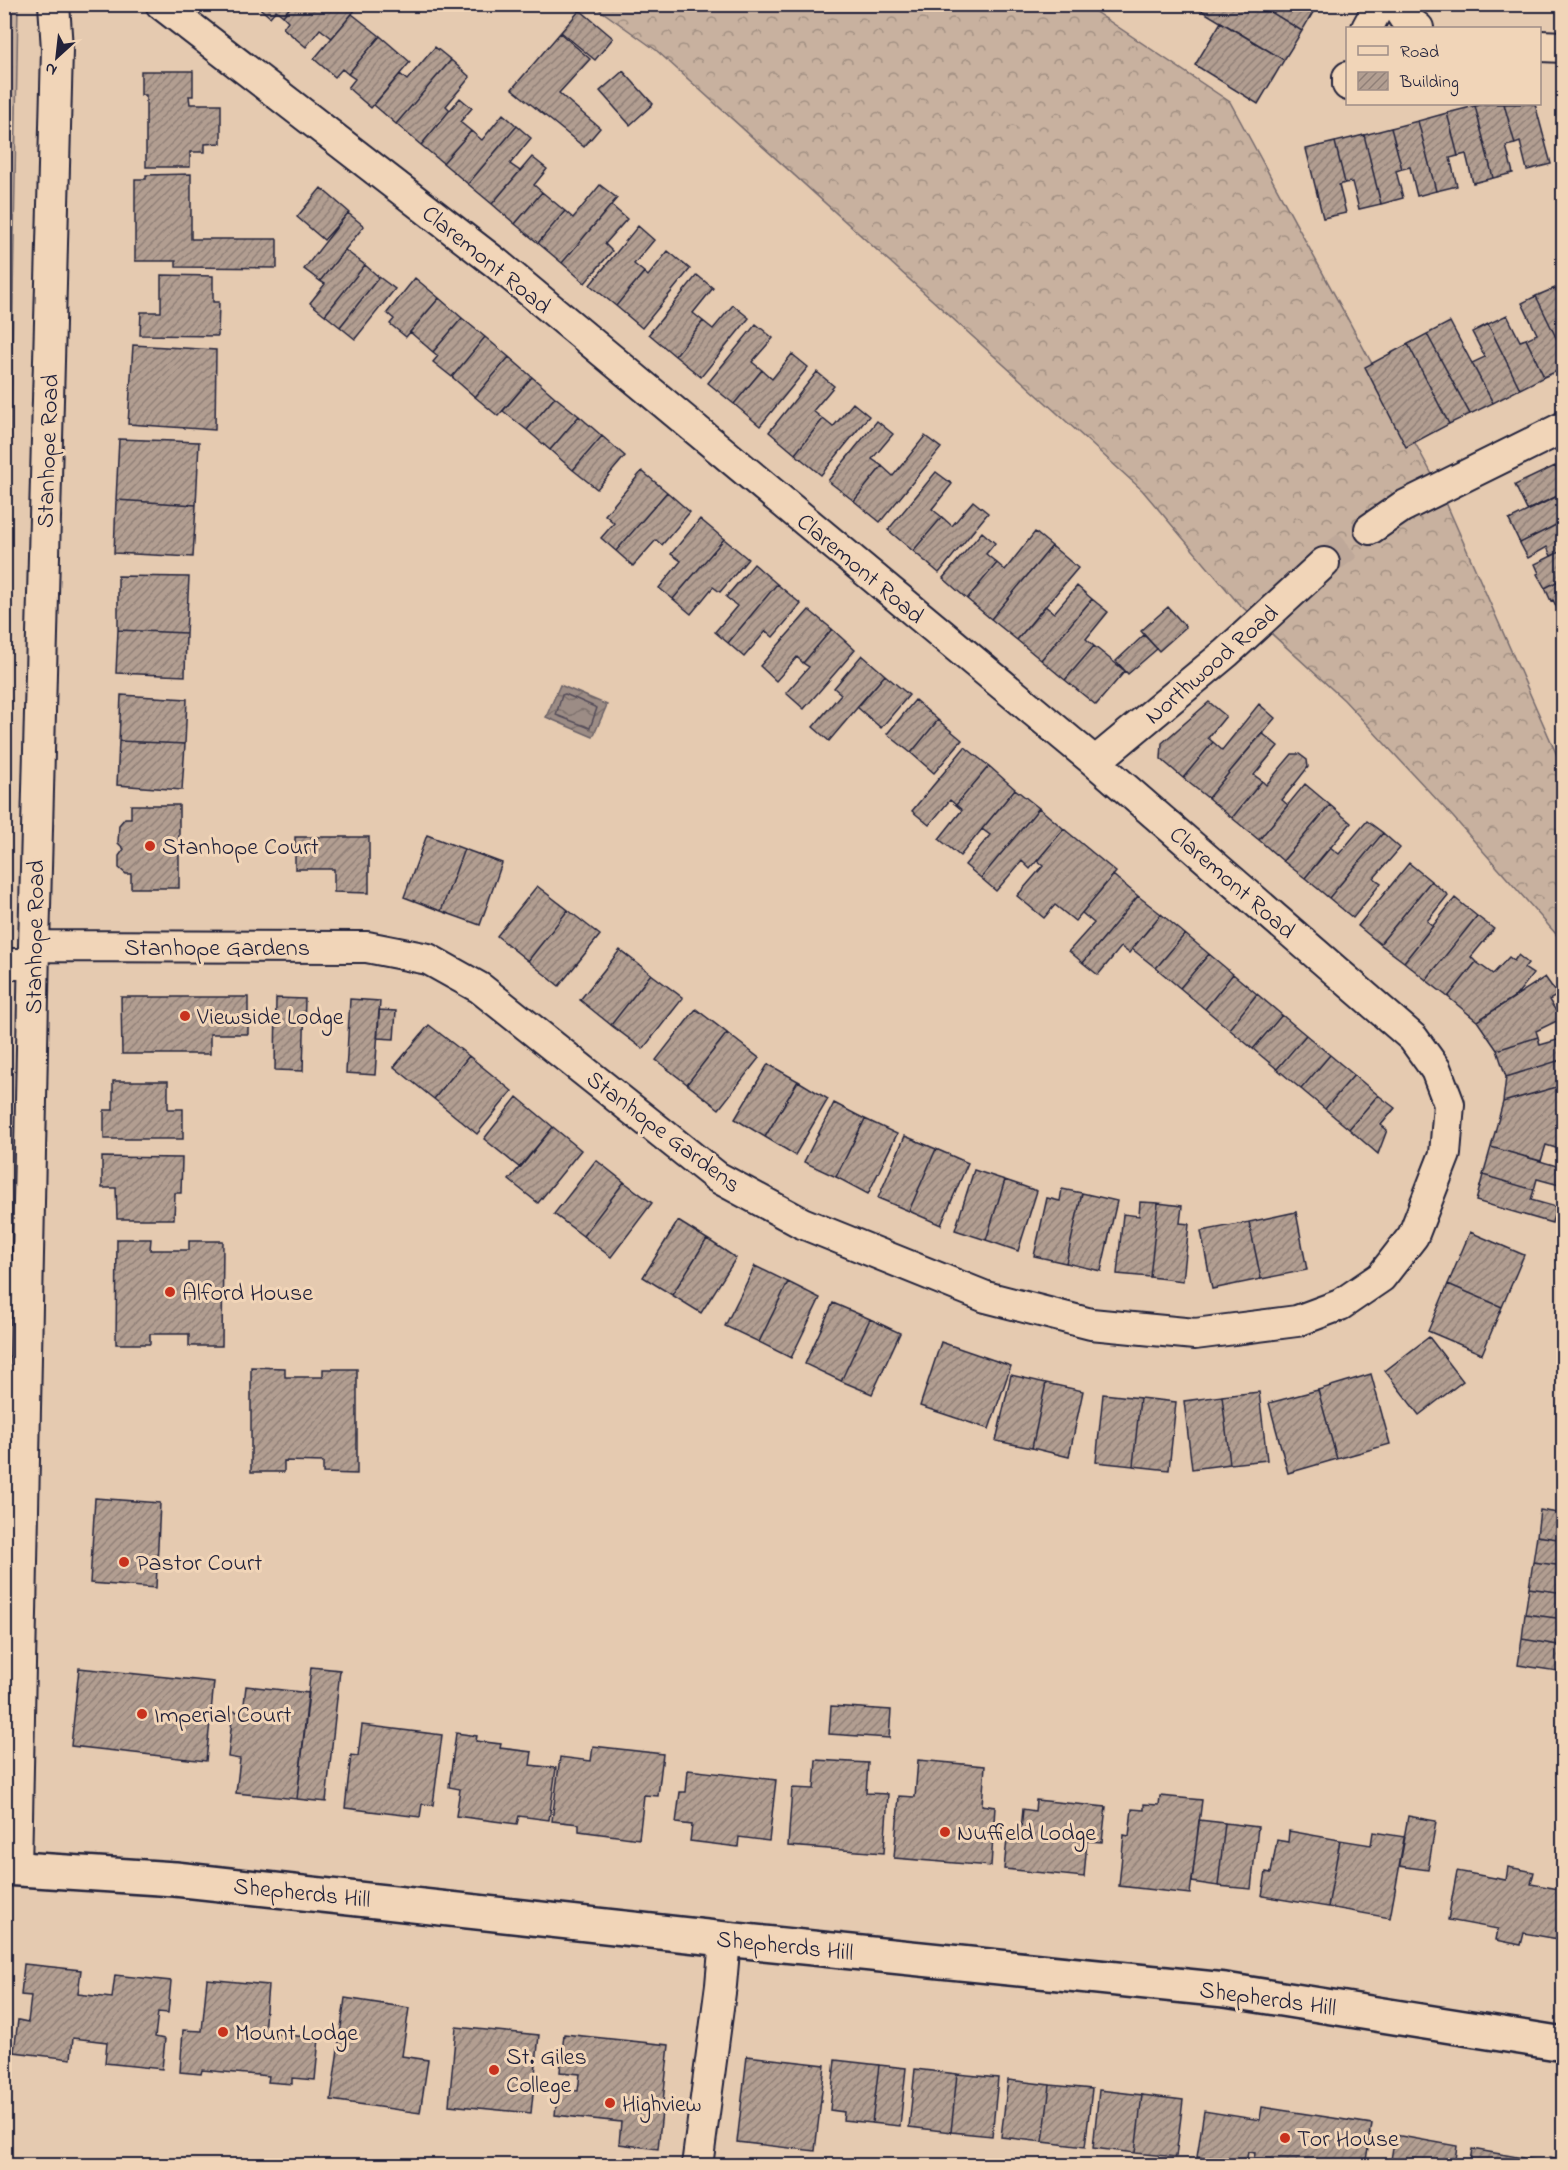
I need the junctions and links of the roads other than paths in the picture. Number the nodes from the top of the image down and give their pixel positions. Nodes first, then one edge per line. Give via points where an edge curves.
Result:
1 (54, 4) edge
2 (161, 4) edge
3 (1380, 4) edge
4 (1395, 4) edge
5 (1368, 27) edge
6 (1417, 27) edge
7 (1541, 46) edge
8 (1563, 47) edge
9 (1563, 427) edge
10 (1370, 529) tunnel mouth
11 (1324, 563) tunnel mouth
12 (1095, 762) junction
13 (24, 958) edge
14 (1428, 1200) joint
15 (10, 1869) edge
16 (725, 1939) junction
17 (1563, 2044) edge
18 (697, 2166) edge

1 - 13 street, Stanhope Road via 57,49
2 - 12 street, Claremont Road via 496,263
3 - 5 street
4 - 6 street via 1404,18
7 - 8 street
9 - 10 street via 1402,507
11 - 12 street, Northwood Road via 1226,653
12 - 14 street, Claremont Road via 1413,1038 1436,1070 1449,1104 1444,1154
13 - 14 street, Stanhope Gardens via 367,947 428,960 480,988 717,1177 746,1193 802,1223 986,1297 1091,1324 1195,1334 1297,1321 1340,1305 1381,1277 1413,1236
13 - 15 street, Stanhope Road
15 - 16 street, Shepherds Hill via 175,1879
16 - 17 street, Shepherds Hill via 1225,1990
16 - 18 street

